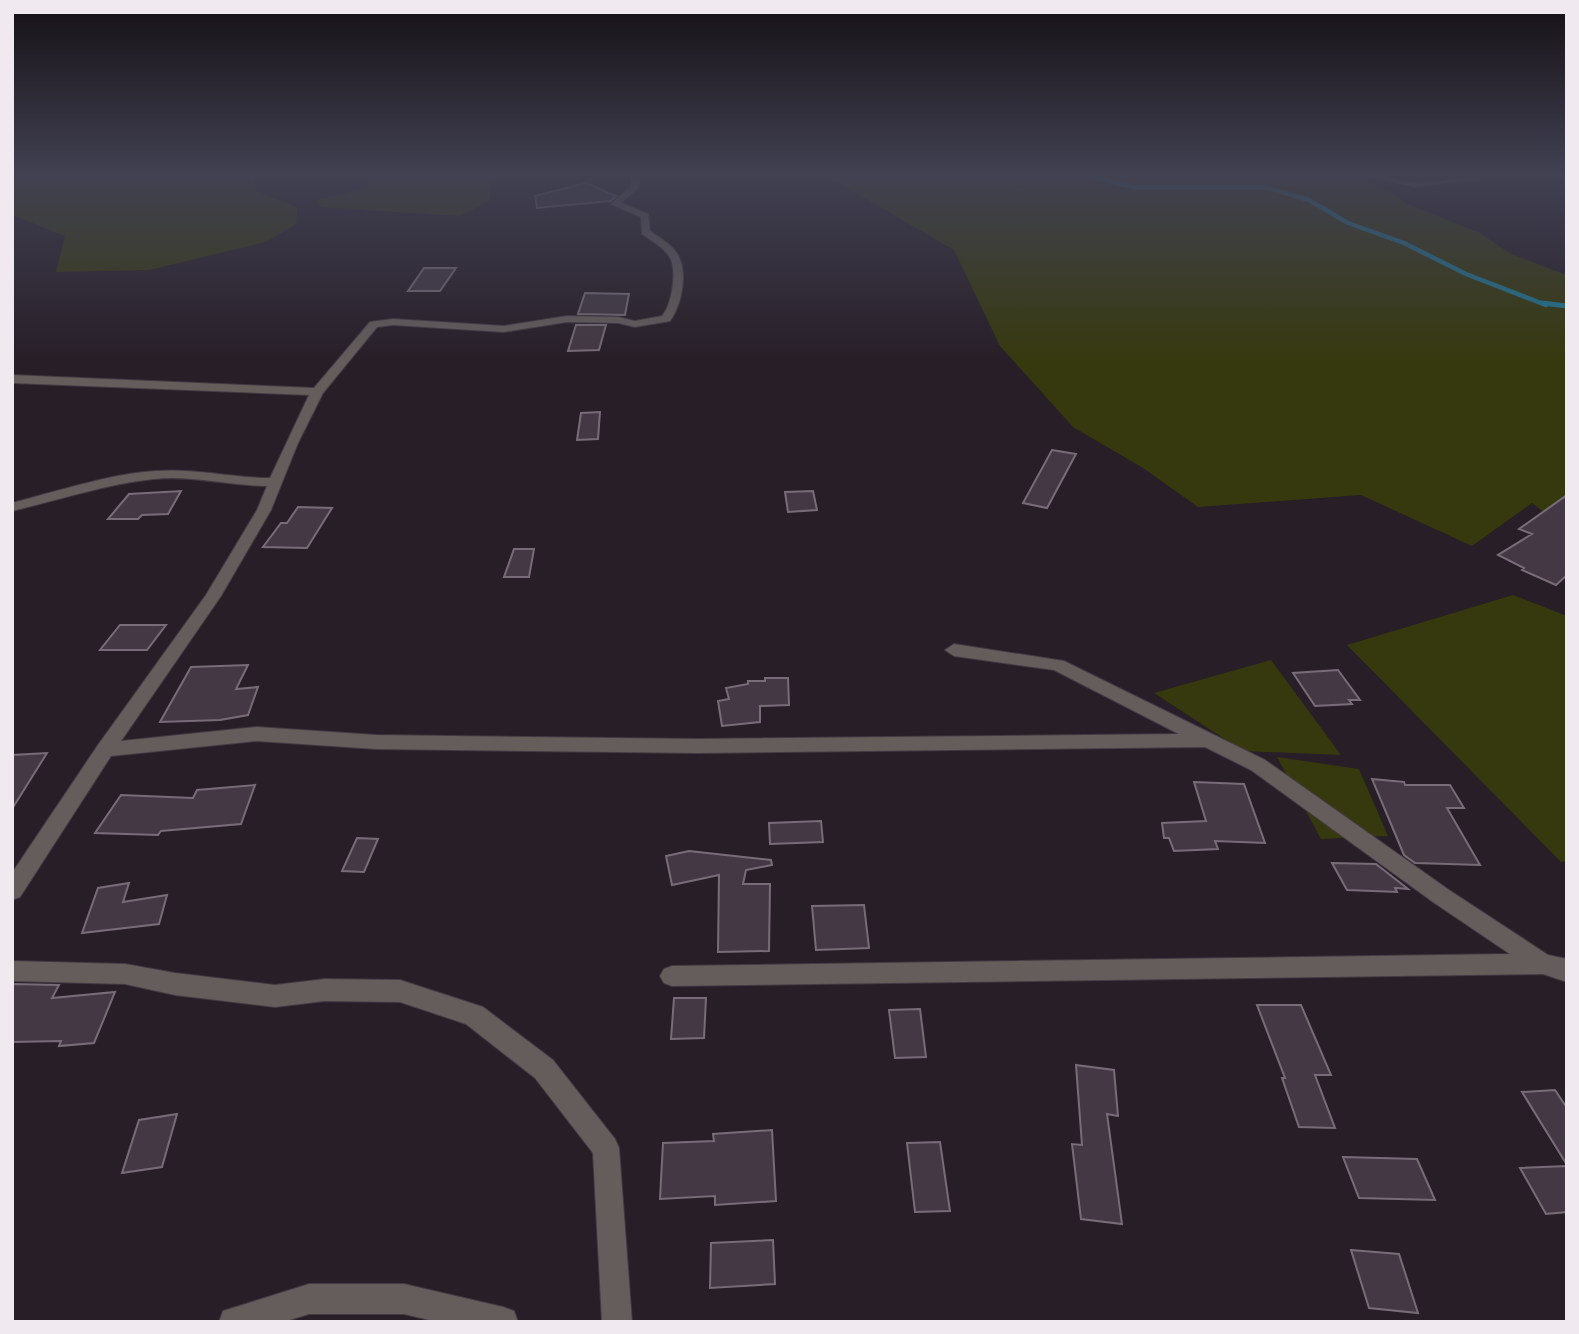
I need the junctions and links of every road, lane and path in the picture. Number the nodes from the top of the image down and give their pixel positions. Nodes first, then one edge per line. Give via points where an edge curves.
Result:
1 (654, 238) edge
2 (12, 379) edge
3 (317, 392) junction
4 (275, 482) junction
5 (12, 507) edge
6 (954, 650) dead end
7 (1209, 740) junction
8 (104, 750) junction
9 (12, 891) edge
10 (1543, 964) junction
11 (12, 971) edge
12 (1567, 972) edge
13 (672, 976) dead end
14 (234, 1322) edge
15 (503, 1322) edge
16 (617, 1322) edge

1 - 3 street via 678,263 674,309 666,319 635,324 568,319 503,329 374,324
2 - 3 street
3 - 4 street
4 - 5 street via 155,475
4 - 8 street via 264,510 213,596
6 - 7 street via 1058,664
7 - 8 street via 698,746 376,742 257,734
7 - 10 street via 1258,765
8 - 9 street
10 - 12 street
10 - 13 street
11 - 16 street via 125,974 275,996 325,990 400,991 474,1016 544,1069 606,1148
14 - 15 street via 309,1299 404,1299

